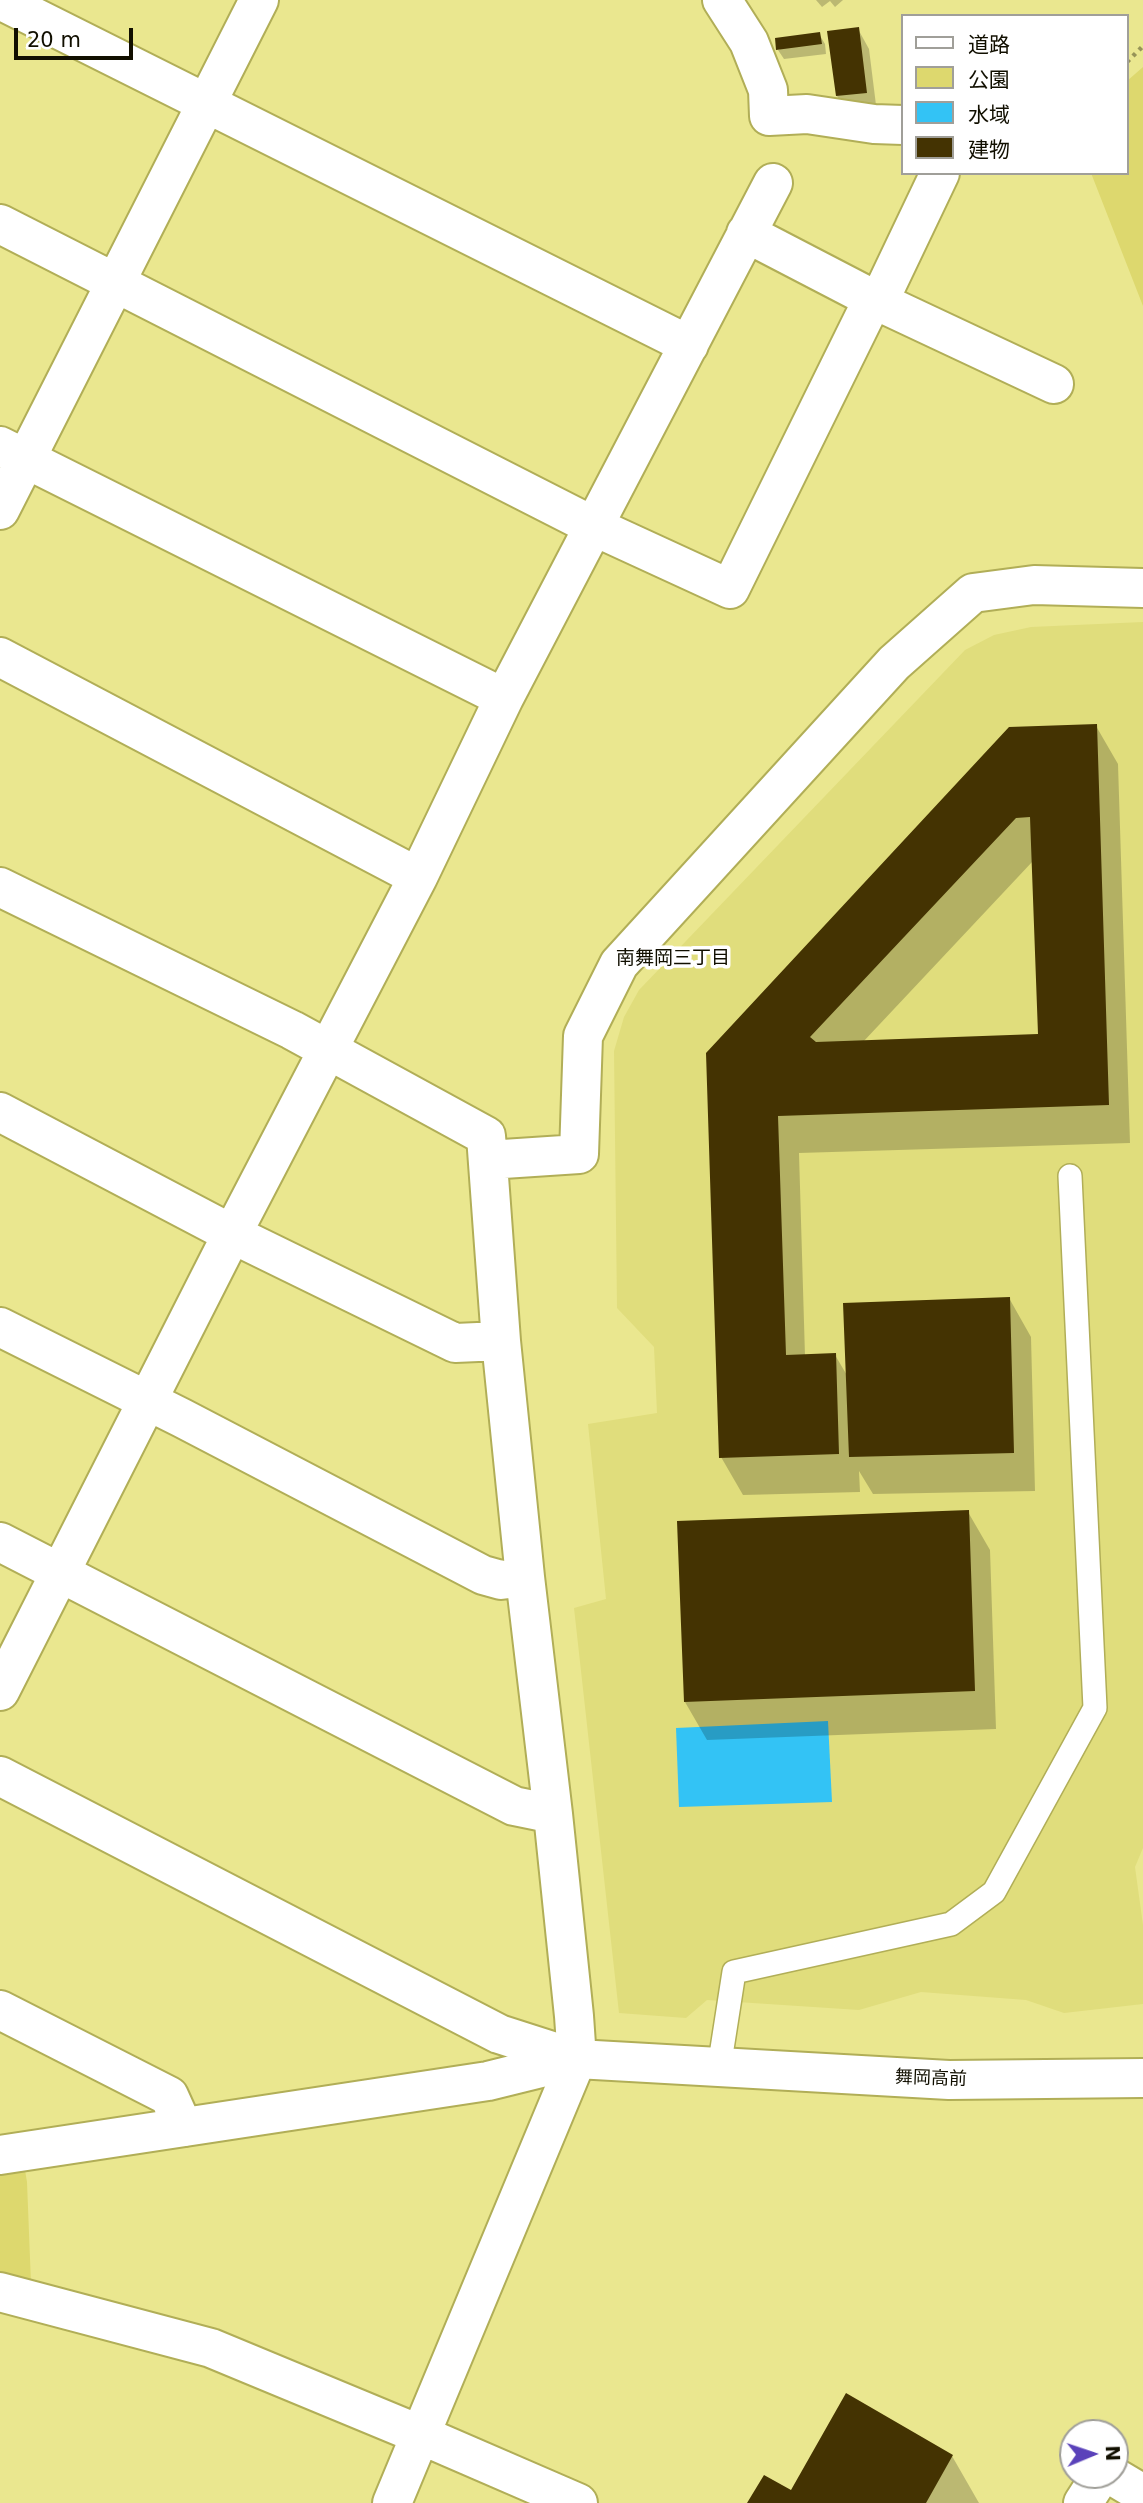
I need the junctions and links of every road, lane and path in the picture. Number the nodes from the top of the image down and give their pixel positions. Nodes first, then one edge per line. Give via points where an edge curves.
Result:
1 (0, 0) edge
2 (259, 0) edge
3 (722, 0) edge
4 (1143, 46) edge
5 (1129, 60) edge
6 (206, 102) junction
7 (902, 125) edge
8 (939, 175) edge
9 (773, 183) dead end
10 (0, 224) edge
11 (746, 233) junction
12 (115, 282) junction
13 (876, 300) junction
14 (689, 345) junction
15 (1054, 384) dead end
16 (13, 453) edge
17 (0, 510) edge
18 (593, 526) junction
19 (1143, 587) edge
20 (0, 657) edge
21 (504, 698) junction
22 (418, 877) junction
23 (0, 887) edge
24 (328, 1050) junction
25 (0, 1112) edge
26 (488, 1160) junction
27 (1070, 1176) dead end
28 (232, 1234) junction
29 (0, 1327) edge
30 (501, 1341) junction
31 (146, 1401) junction
32 (0, 1542) edge
33 (59, 1572) junction
34 (525, 1577) junction
35 (0, 1691) edge
36 (0, 1776) edge
37 (554, 1814) junction
38 (0, 2010) edge
39 (577, 2059) junction
40 (719, 2068) junction
41 (1143, 2078) edge
42 (183, 2127) junction
43 (0, 2155) edge
44 (0, 2292) edge
45 (421, 2435) junction
46 (392, 2503) edge
47 (578, 2503) edge

1 - 6 street
2 - 6 street
3 - 7 street via 749,42 768,90 769,116 807,114
4 - 5 path
6 - 12 street
6 - 14 street
8 - 13 street
9 - 11 street
10 - 12 street
11 - 13 street
11 - 14 street
12 - 16 street
12 - 18 street
13 - 15 street
13 - 18 street via 730,589
14 - 18 street
16 - 17 street
16 - 21 street
18 - 21 street
19 - 26 street via 1034,585 973,593 885,673 619,964 583,1036 579,1154
20 - 22 street
21 - 22 street
22 - 24 street
23 - 24 street
24 - 26 street via 486,1136
24 - 28 street
25 - 28 street
26 - 30 street
27 - 40 lane via 1095,1708 994,1892 951,1924 734,1972
28 - 30 street via 455,1343
28 - 31 street
29 - 31 street
30 - 34 street
31 - 33 street
31 - 34 street via 483,1575 502,1580
32 - 33 street
33 - 35 street
33 - 37 street via 514,1805
34 - 37 street
36 - 39 street via 499,2034
37 - 39 street
38 - 42 street via 169,2096
39 - 40 street, 舞岡高前
39 - 42 street via 488,2081
39 - 45 street
40 - 41 street, 舞岡高前 via 950,2080
42 - 43 street
44 - 45 street via 211,2348
45 - 46 street
45 - 47 street

